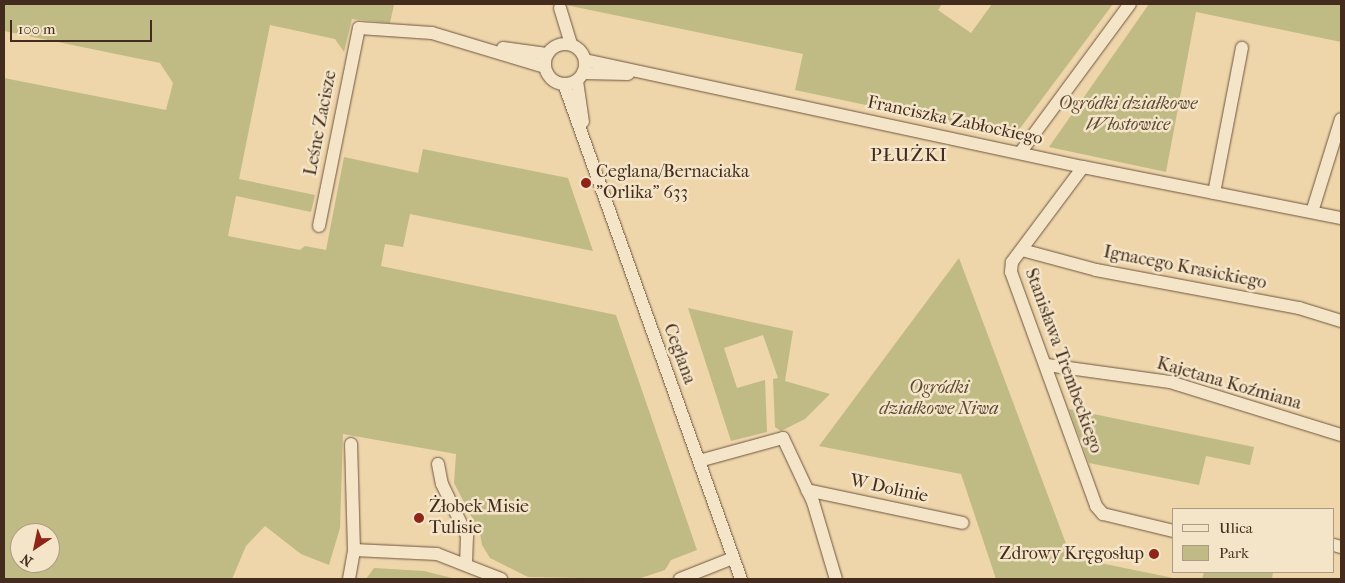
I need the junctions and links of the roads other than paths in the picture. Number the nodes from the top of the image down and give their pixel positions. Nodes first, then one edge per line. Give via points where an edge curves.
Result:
1 (1130, 4) edge
2 (571, 44) junction
3 (1242, 48) dead end
4 (550, 55) junction
5 (582, 71) junction
6 (564, 84) junction
7 (1341, 119) edge
8 (586, 140) junction
9 (1020, 153) junction
10 (1083, 167) junction
11 (1214, 193) junction
12 (1312, 212) junction
13 (1341, 218) edge
14 (319, 226) dead end
15 (1022, 250) junction
16 (1341, 320) edge
17 (1047, 365) junction
18 (1341, 435) edge
19 (351, 444) dead end
20 (699, 461) junction
21 (438, 464) dead end
22 (807, 490) junction
23 (963, 523) dead end
24 (1172, 530) edge
25 (354, 550) junction
26 (733, 558) junction
27 (466, 563) junction
28 (348, 579) edge
29 (501, 579) edge
30 (680, 579) edge
31 (741, 579) edge
32 (836, 579) edge

1 - 9 street
2 - 4 street
2 - 4 street via 560,8
2 - 5 street via 582,53
3 - 11 street
4 - 6 street via 551,79
4 - 14 street, Leśne Zacisze via 483,47 432,33 359,28
5 - 6 street
5 - 8 street, Ceglana
5 - 9 street, Franciszka Zabłockiego via 650,74
6 - 8 street, Ceglana
7 - 12 street
8 - 20 street, Ceglana
9 - 10 street, Franciszka Zabłockiego
10 - 11 street, Franciszka Zabłockiego
10 - 15 street, Stanisława Trembeckiego
11 - 12 street, Franciszka Zabłockiego
12 - 13 street, Franciszka Zabłockiego
15 - 16 street, Ignacego Krasickiego via 1096,270 1275,303
15 - 17 street, Stanisława Trembeckiego via 1012,262 1011,272
17 - 18 street, Kajetana Koźmiana via 1170,382
17 - 24 street, Stanisława Trembeckiego via 1096,506 1103,514
19 - 25 street
20 - 22 street via 783,438
20 - 26 street, Ceglana
21 - 27 street via 442,484 466,536
22 - 23 street, W Dolinie
22 - 32 street
25 - 27 street via 417,551
25 - 28 street
26 - 30 street
26 - 31 street, Ceglana
27 - 29 street

